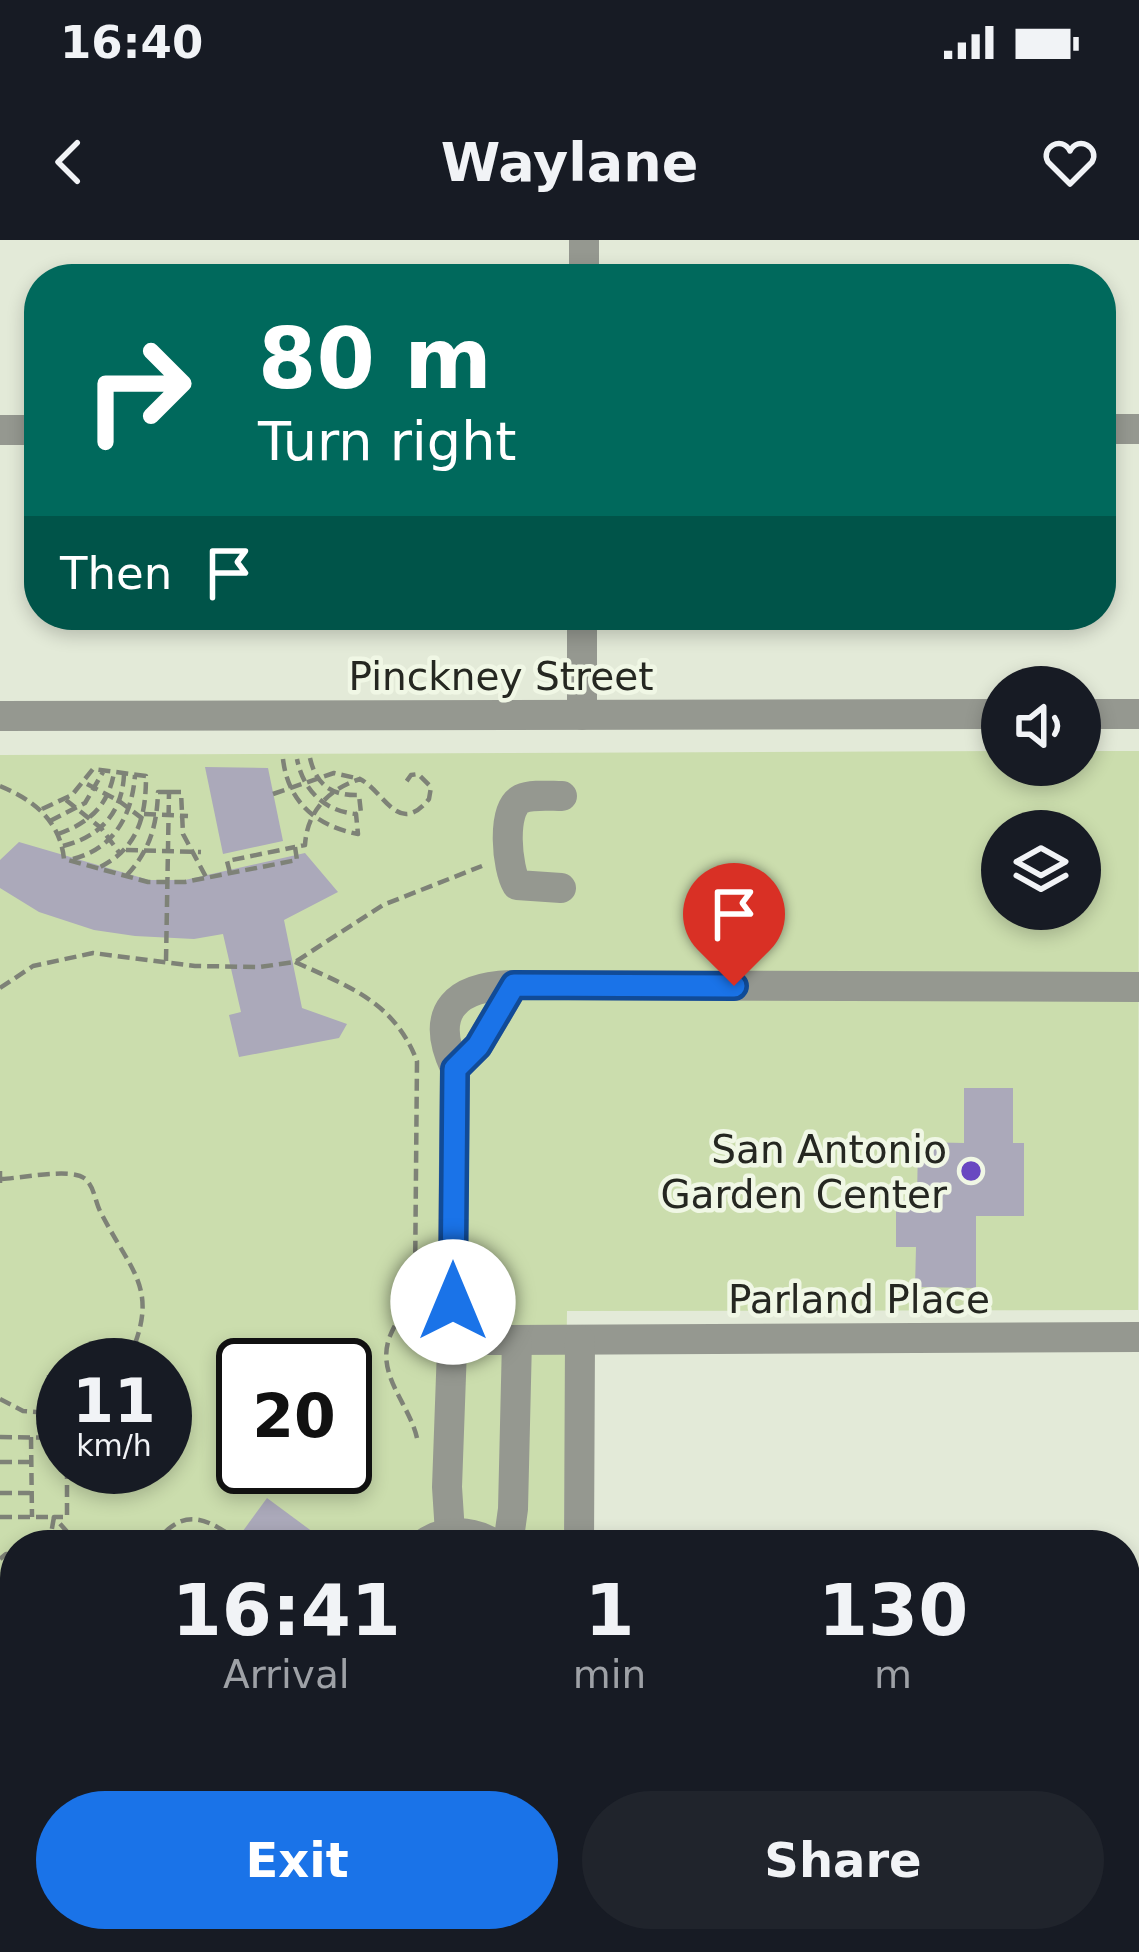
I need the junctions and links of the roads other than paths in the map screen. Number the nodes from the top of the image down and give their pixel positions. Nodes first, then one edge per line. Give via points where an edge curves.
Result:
1 (582, 630) edge
2 (981, 714) edge
3 (1101, 714) edge
4 (1139, 714) edge
5 (0, 716) edge
6 (581, 716) junction
7 (562, 796) dead end
8 (561, 888) dead end
9 (514, 985) junction
10 (1139, 987) edge
11 (455, 1069) junction
12 (1139, 1336) edge
13 (517, 1340) junction
14 (580, 1340) junction
15 (452, 1348) junction
16 (438, 1530) edge
17 (510, 1530) edge
18 (579, 1530) edge

1 - 6 street
2 - 6 street, Pinckney Street
3 - 4 street
5 - 6 street, Pinckney Street
7 - 8 street via 520,800 509,819 517,885
9 - 10 street
9 - 11 street
9 - 11 street via 482,985 451,1008 443,1029
11 - 15 street
12 - 14 street, Parland Place
13 - 14 street, Parland Place
13 - 15 street, Parland Place
13 - 17 street
14 - 18 street
15 - 16 street

